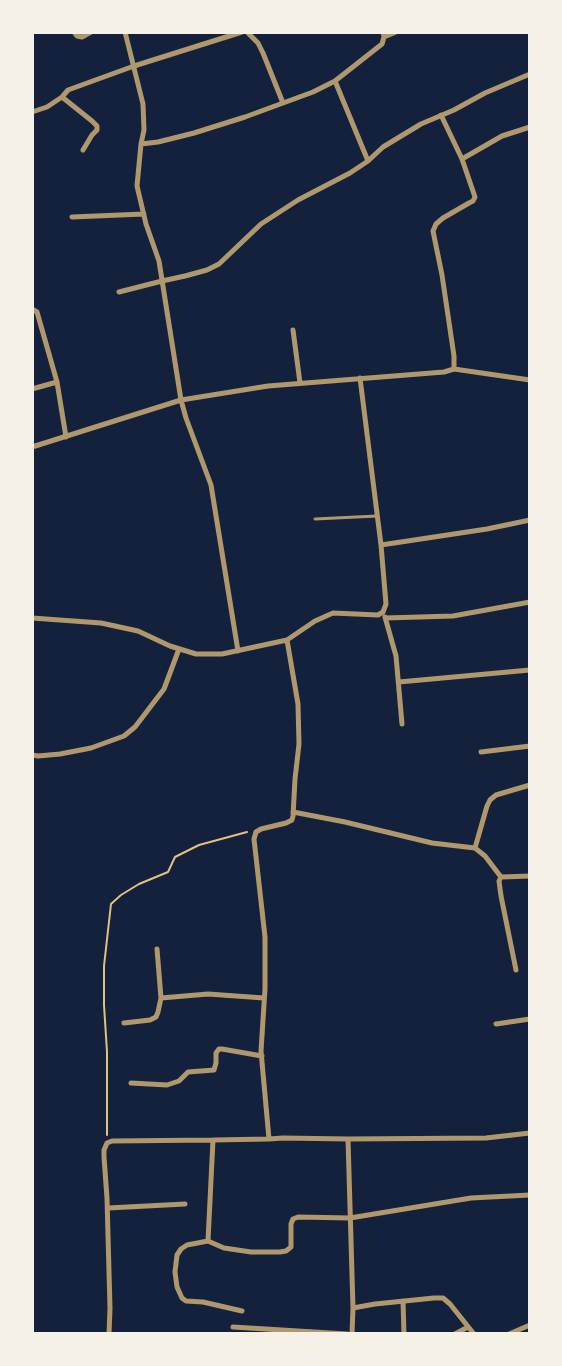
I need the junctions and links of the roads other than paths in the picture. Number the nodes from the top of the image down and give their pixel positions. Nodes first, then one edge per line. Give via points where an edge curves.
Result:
1 (74, 32) edge
2 (91, 32) edge
3 (125, 32) edge
4 (242, 32) edge
5 (247, 32) edge
6 (396, 32) edge
7 (384, 35) edge
8 (134, 66) junction
9 (530, 74) edge
10 (335, 82) junction
11 (62, 97) junction
12 (282, 103) junction
13 (32, 112) edge
14 (441, 115) junction
15 (530, 127) edge
16 (141, 144) junction
17 (83, 150) dead end
18 (462, 159) junction
19 (368, 161) junction
20 (144, 214) junction
21 (72, 217) dead end
22 (162, 281) junction
23 (120, 292) dead end
24 (32, 310) edge
25 (293, 330) dead end
26 (454, 369) junction
27 (360, 378) junction
28 (530, 380) edge
29 (57, 382) junction
30 (300, 383) junction
31 (32, 389) edge
32 (181, 400) junction
33 (66, 437) junction
34 (32, 447) edge
35 (378, 516) junction
36 (315, 519) dead end
37 (530, 520) edge
38 (381, 545) junction
39 (530, 602) edge
40 (384, 615) junction
41 (32, 618) edge
42 (287, 640) junction
43 (179, 649) junction
44 (238, 651) junction
45 (530, 670) edge
46 (399, 682) junction
47 (402, 724) dead end
48 (530, 746) edge
49 (481, 752) dead end
50 (32, 755) edge
51 (530, 785) edge
52 (293, 812) junction
53 (475, 848) junction
54 (530, 876) edge
55 (502, 877) junction
56 (157, 949) dead end
57 (516, 970) dead end
58 (161, 998) junction
59 (264, 998) junction
60 (530, 1019) edge
61 (124, 1023) dead end
62 (496, 1024) dead end
63 (262, 1056) junction
64 (131, 1083) dead end
65 (530, 1133) edge
66 (270, 1139) junction
67 (348, 1139) junction
68 (213, 1140) junction
69 (530, 1195) edge
70 (185, 1204) dead end
71 (108, 1208) junction
72 (350, 1218) junction
73 (208, 1241) junction
74 (403, 1301) junction
75 (353, 1308) junction
76 (242, 1311) dead end
77 (530, 1325) edge
78 (233, 1327) dead end
79 (468, 1327) junction
80 (109, 1334) edge
81 (347, 1334) edge
82 (352, 1334) edge
83 (404, 1334) edge
84 (455, 1334) edge
85 (474, 1334) edge
86 (509, 1334) edge

1 - 2 street via 82,37
3 - 8 street
4 - 8 street
5 - 12 street via 263,53
6 - 7 street
7 - 10 street via 382,44
8 - 11 street via 68,90
8 - 16 street via 143,104
9 - 14 street
10 - 12 street
10 - 19 street
11 - 13 street
11 - 17 street via 97,126
12 - 16 street via 194,133
14 - 18 street
14 - 19 street via 383,147
15 - 18 street via 502,136
16 - 20 street via 137,186
18 - 26 street via 473,190 473,201 443,218 433,232
19 - 22 street via 261,224 219,264
20 - 21 street
20 - 22 street
22 - 23 street
22 - 32 street
24 - 29 street via 37,312
25 - 30 street
26 - 27 street
26 - 28 street
27 - 30 street
27 - 35 street
29 - 31 street
29 - 33 street
30 - 32 street
32 - 33 street
32 - 44 street via 212,485
33 - 34 street
35 - 36 lane
35 - 38 street
37 - 38 street
38 - 40 street
39 - 40 street via 453,616
40 - 42 street via 333,613
40 - 46 street via 396,656
41 - 43 street via 101,623 138,631
42 - 44 street
42 - 52 street via 298,704 299,744
43 - 44 street via 196,654
43 - 50 street via 164,689 135,727 124,736 91,748
45 - 46 street
46 - 47 street
48 - 49 street
51 - 53 street via 496,795 490,800
52 - 53 street via 432,843
52 - 59 street via 292,820 261,829 254,839 265,937
53 - 55 street
54 - 55 street
55 - 57 street via 499,881 501,896
56 - 58 street
58 - 59 street via 208,994
58 - 61 street via 156,1017
59 - 63 street
60 - 62 street
63 - 64 street via 222,1049 216,1053 214,1070 188,1072 179,1081 167,1085
63 - 66 street
65 - 67 street via 486,1138
66 - 67 street
66 - 68 street
67 - 72 street
68 - 71 street via 107,1143 104,1158
68 - 73 street
69 - 72 street via 472,1198
70 - 71 street
71 - 80 street
72 - 73 street via 293,1219 290,1248 280,1252 224,1248
72 - 75 street
73 - 76 street via 187,1245 177,1254 175,1272 180,1296 186,1301
74 - 75 street
74 - 79 street via 442,1298
74 - 83 street
75 - 82 street
77 - 86 street
78 - 81 street
79 - 84 street
79 - 85 street

